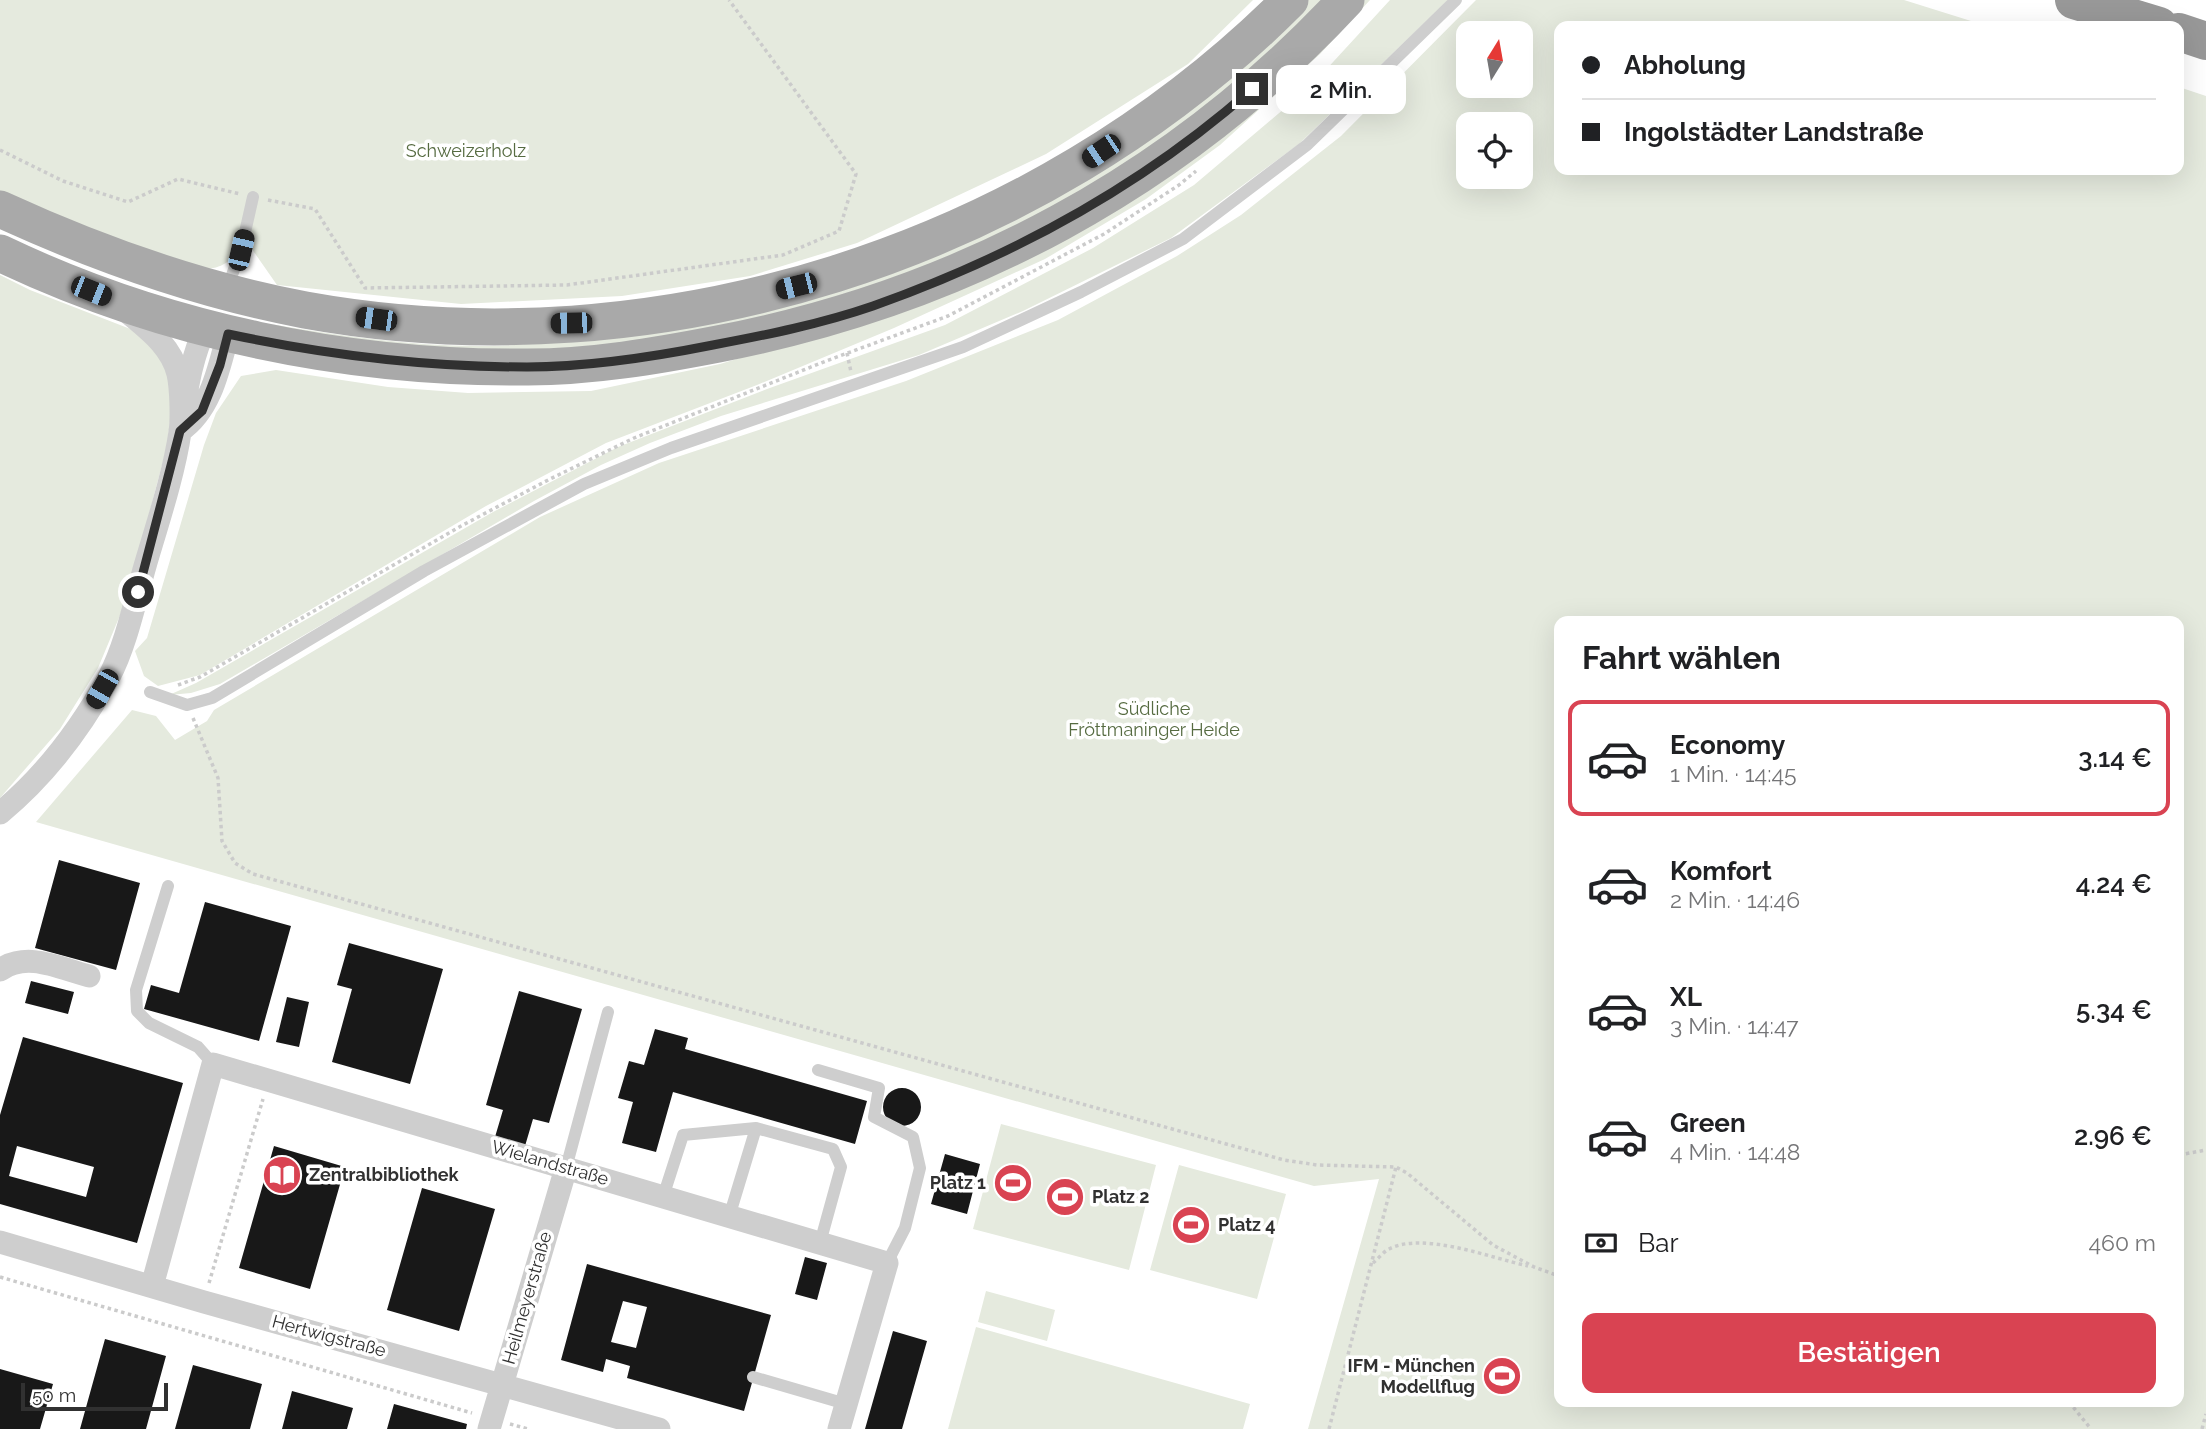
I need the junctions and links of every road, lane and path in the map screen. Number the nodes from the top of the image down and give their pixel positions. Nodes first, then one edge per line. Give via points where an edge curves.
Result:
1 (729, 0) edge
2 (1290, 0) edge
3 (1346, 0) edge
4 (1457, 0) edge
5 (2074, 0) edge
6 (2143, 21) edge
7 (2184, 34) edge
8 (2206, 41) edge
9 (0, 150) edge
10 (1199, 169) dead end
11 (253, 197) junction
12 (0, 209) edge
13 (0, 253) edge
14 (226, 292) junction
15 (113, 299) junction
16 (217, 330) junction
17 (180, 431) junction
18 (150, 692) joint
19 (201, 732) dead end
20 (0, 813) edge
21 (168, 886) dead end
22 (0, 970) edge
23 (89, 976) dead end
24 (608, 1012) dead end
25 (213, 1064) junction
26 (818, 1070) dead end
27 (268, 1080) junction
28 (756, 1128) junction
29 (2206, 1150) edge
30 (2184, 1153) edge
31 (1396, 1167) junction
32 (566, 1168) junction
33 (663, 1197) junction
34 (729, 1217) junction
35 (0, 1242) edge
36 (820, 1242) junction
37 (887, 1263) junction
38 (1371, 1265) junction
39 (1534, 1267) junction
40 (1554, 1274) edge
41 (0, 1277) edge
42 (152, 1286) junction
43 (204, 1302) junction
44 (195, 1332) junction
45 (753, 1377) dead end
46 (502, 1385) junction
47 (846, 1404) junction
48 (2073, 1407) edge
49 (2206, 1414) edge
50 (491, 1424) edge
51 (527, 1429) edge
52 (659, 1429) edge
53 (839, 1429) edge
54 (1329, 1429) edge
55 (2091, 1429) edge
56 (2202, 1429) edge

1 - 11 path via 856,174 839,232 783,255 567,285 365,288 315,209
2 - 14 main road via 1161,111 1081,164 940,236 821,279 667,314 489,326 400,322 306,310
3 - 16 main road via 1231,107 1140,176 1071,218 978,265 871,307 769,335 653,357 531,367 368,359
4 - 18 lane via 1307,145 1183,239 963,347 671,448 584,484 424,571 212,698 187,705
5 - 6 highway
7 - 8 highway
9 - 11 path via 63,181 128,202 178,179
10 - 18 path via 1104,234 960,310 634,438 461,526 200,677
11 - 14 lane
12 - 14 main road via 128,263
13 - 15 main road
14 - 16 main road
15 - 16 main road
15 - 17 street via 167,347 178,374
16 - 17 street via 198,343
17 - 20 street via 111,673 59,752
19 - 31 path via 218,778 222,841 235,863 253,874 1284,1160
21 - 25 lane via 136,990 137,1011 149,1023 198,1047
22 - 23 street via 12,961 27,960
24 - 32 lane
25 - 27 street, Wielandstraße
25 - 42 street
26 - 37 lane via 879,1088 874,1117 913,1137 920,1168 905,1228
27 - 32 street, Wielandstraße
27 - 43 path
28 - 33 lane via 683,1135
28 - 34 lane
28 - 36 lane via 833,1149 841,1167
29 - 30 path
31 - 38 path
31 - 39 path via 1493,1245
32 - 33 street, Wielandstraße
32 - 46 street, Heilmeyerstraße
33 - 34 street, Wielandstraße
34 - 36 street, Wielandstraße
35 - 42 street, Hertwigstraße
36 - 37 street, Wielandstraße
37 - 47 street
38 - 39 path via 1389,1249 1413,1242 1443,1244
38 - 54 path
39 - 40 path
41 - 44 path
42 - 43 street, Hertwigstraße
43 - 44 path
43 - 46 street, Hertwigstraße
44 - 50 path
45 - 47 lane
46 - 50 street, Heilmeyerstraße
46 - 52 street, Hertwigstraße
47 - 53 street
48 - 55 path
49 - 56 path
50 - 51 path

